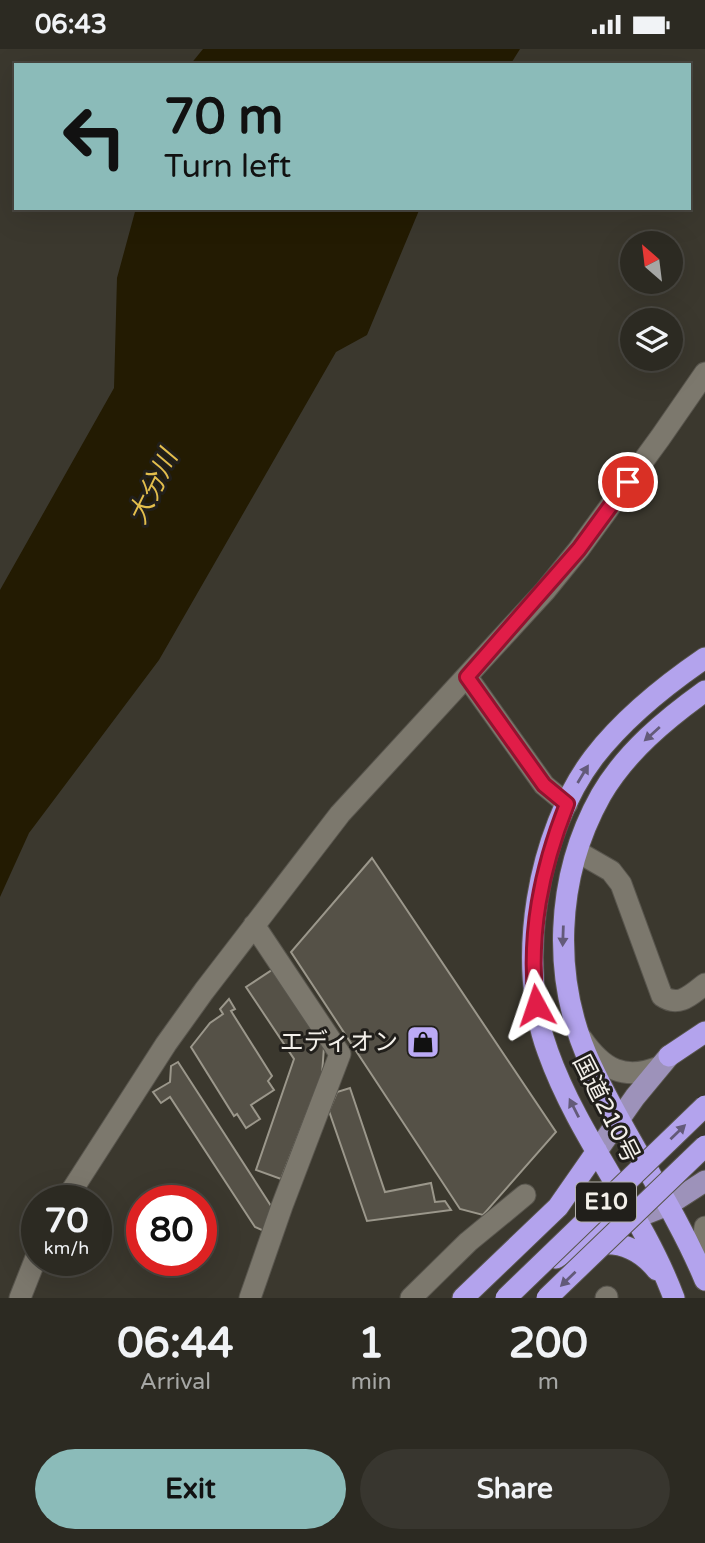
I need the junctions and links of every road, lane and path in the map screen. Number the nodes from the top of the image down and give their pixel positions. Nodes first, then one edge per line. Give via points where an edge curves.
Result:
1 (705, 373) edge
2 (705, 658) edge
3 (467, 677) junction
4 (705, 691) edge
5 (567, 804) junction
6 (578, 852) junction
7 (254, 925) junction
8 (705, 984) edge
9 (705, 1019) edge
10 (577, 1032) junction
11 (705, 1032) edge
12 (664, 1062) junction
13 (705, 1106) edge
14 (619, 1118) junction
15 (705, 1146) edge
16 (597, 1151) junction
17 (608, 1171) junction
18 (705, 1181) edge
19 (656, 1183) junction
20 (75, 1185) edge
21 (525, 1195) dead end
22 (668, 1205) junction
23 (558, 1207) junction
24 (635, 1218) junction
25 (705, 1227) edge
26 (554, 1260) junction
27 (29, 1276) edge
28 (704, 1278) edge
29 (673, 1295) edge
30 (20, 1298) edge
31 (250, 1298) edge
32 (411, 1298) edge
33 (463, 1298) edge
34 (506, 1298) edge
35 (513, 1298) edge
36 (547, 1298) edge

1 - 3 street via 579,549
5 -> 2 highway, 国道210号 via 593,759 626,720
3 - 5 street via 544,785
3 - 7 street via 340,814
4 -> 6 highway, 国道210号 via 640,744 621,766 602,795
16 -> 5 highway, 国道210号 via 547,1051 534,985 533,940 540,888
6 - 8 street via 611,871 621,884 663,996 683,1000
6 -> 10 highway, 国道210号 via 562,943
7 - 20 street via 159,1054
7 - 31 street via 340,1055
9 - 12 street
10 - 12 street via 602,1062 615,1070 644,1073
10 - 14 highway, 国道210号
11 - 12 highway
12 - 14 main road
34 -> 13 highway, E10, bridge
14 - 16 main road
14 - 19 highway, 国道210号
15 -> 36 highway, E10, bridge
16 - 17 highway, 国道210号
16 - 23 highway
17 - 19 highway via 627,1168
17 - 23 highway
17 - 24 highway, 国道210号
18 - 22 main road
19 - 22 highway, 国道210号
21 - 32 street
22 - 24 main road
22 - 28 highway, 国道210号
23 - 33 highway
24 - 26 highway via 590,1236
24 - 29 highway, 国道210号
25 - 28 street
26 - 29 highway via 593,1245 626,1245 651,1263
26 - 35 highway
27 - 30 street

